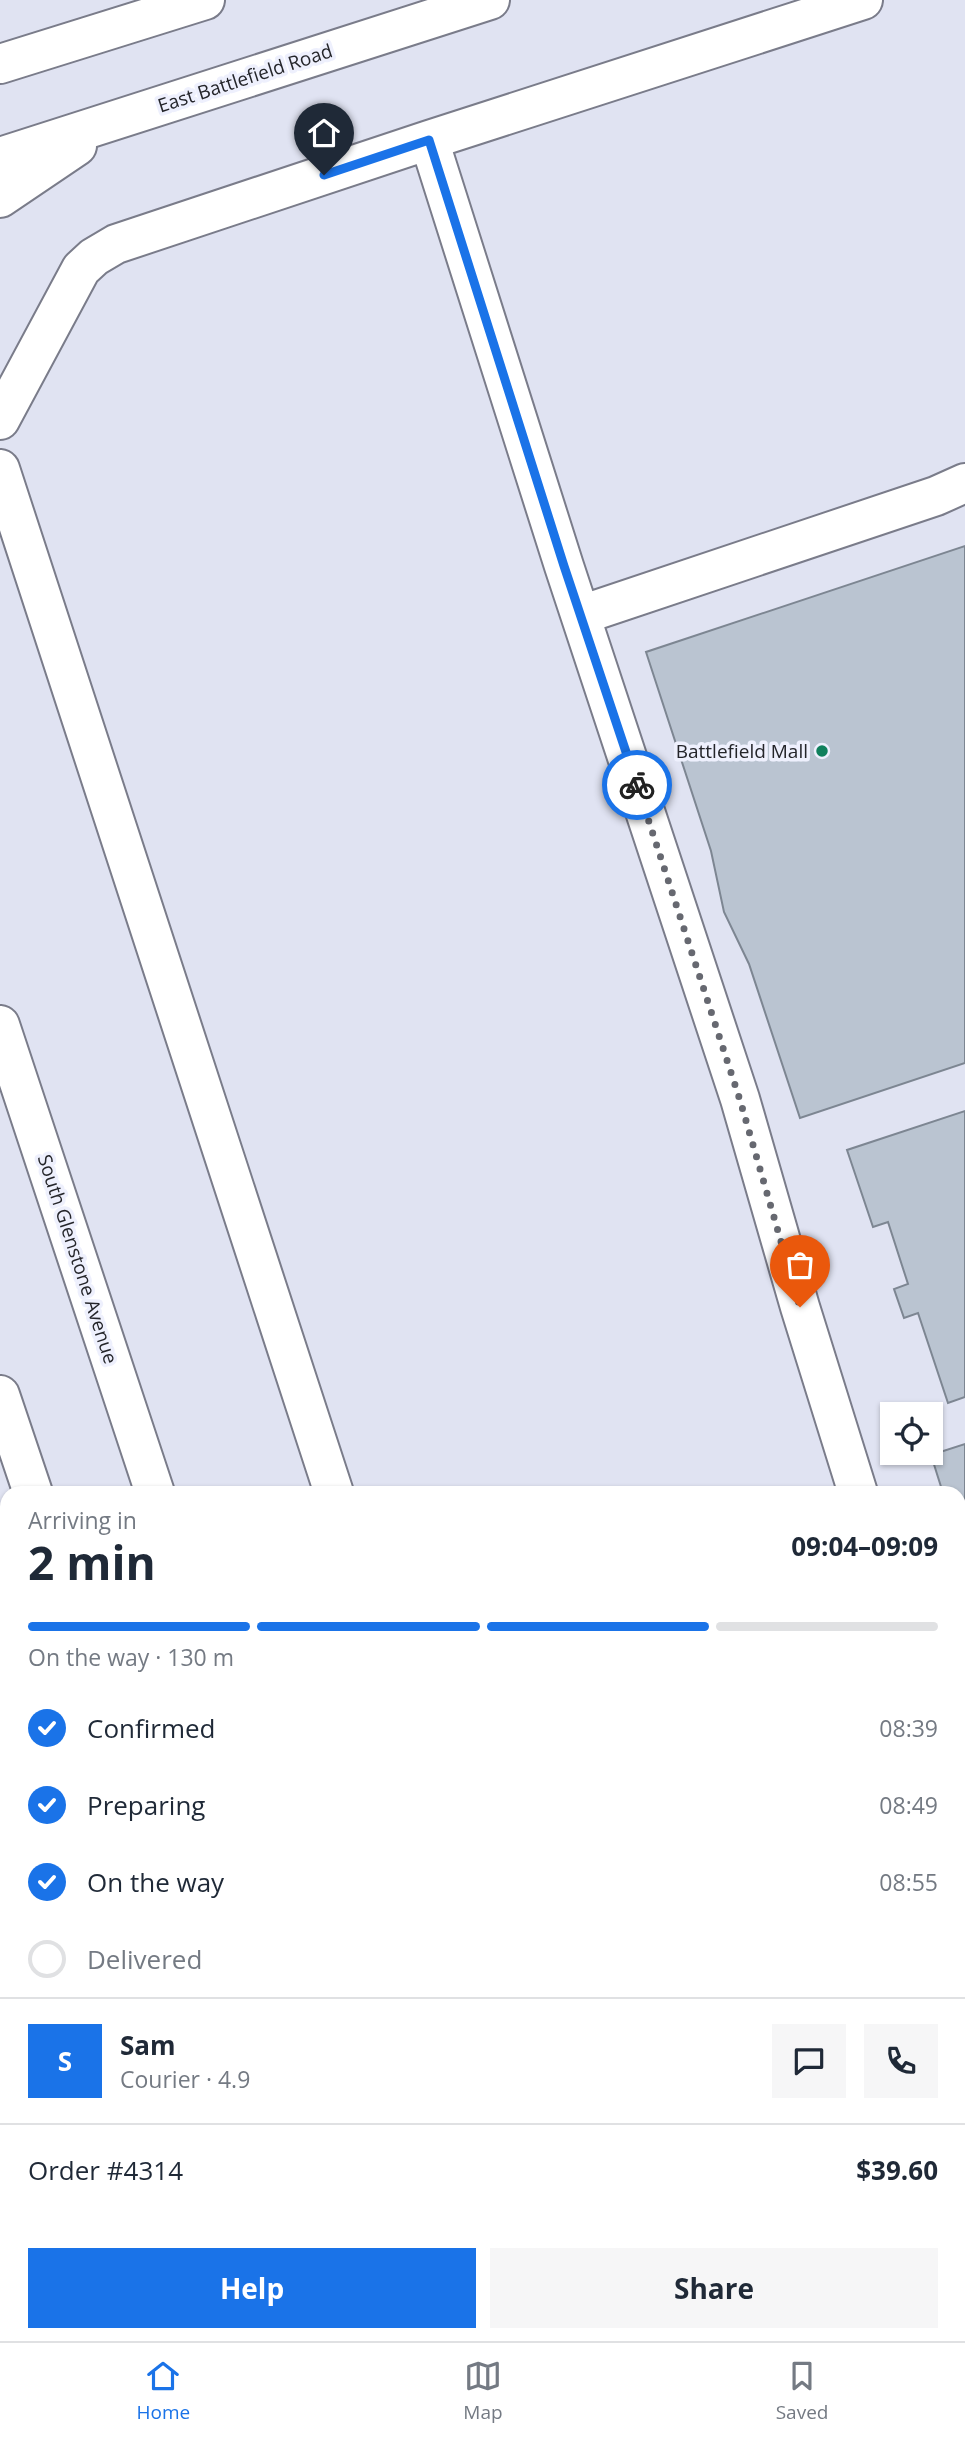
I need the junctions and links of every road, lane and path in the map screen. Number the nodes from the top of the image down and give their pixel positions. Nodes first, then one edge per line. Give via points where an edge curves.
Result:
1 (205, 0) edge
2 (490, 0) edge
3 (863, 0) edge
4 (0, 64) edge
5 (122, 118) junction
6 (429, 140) junction
7 (0, 157) edge
8 (0, 198) edge
9 (0, 419) edge
10 (0, 469) edge
11 (965, 483) edge
12 (581, 615) junction
13 (0, 1026) edge
14 (0, 1395) edge
15 (31, 1486) edge
16 (153, 1486) edge
17 (332, 1486) edge
18 (856, 1486) edge

1 - 4 main road
2 - 5 main road, East Battlefield Road
3 - 6 main road
5 - 7 main road, East Battlefield Road
5 - 8 main road
6 - 9 main road via 116,244 94,257 81,269
6 - 12 main road
10 - 17 main road
11 - 12 main road
12 - 18 main road via 740,1100
13 - 16 main road, South Glenstone Avenue
14 - 15 main road

